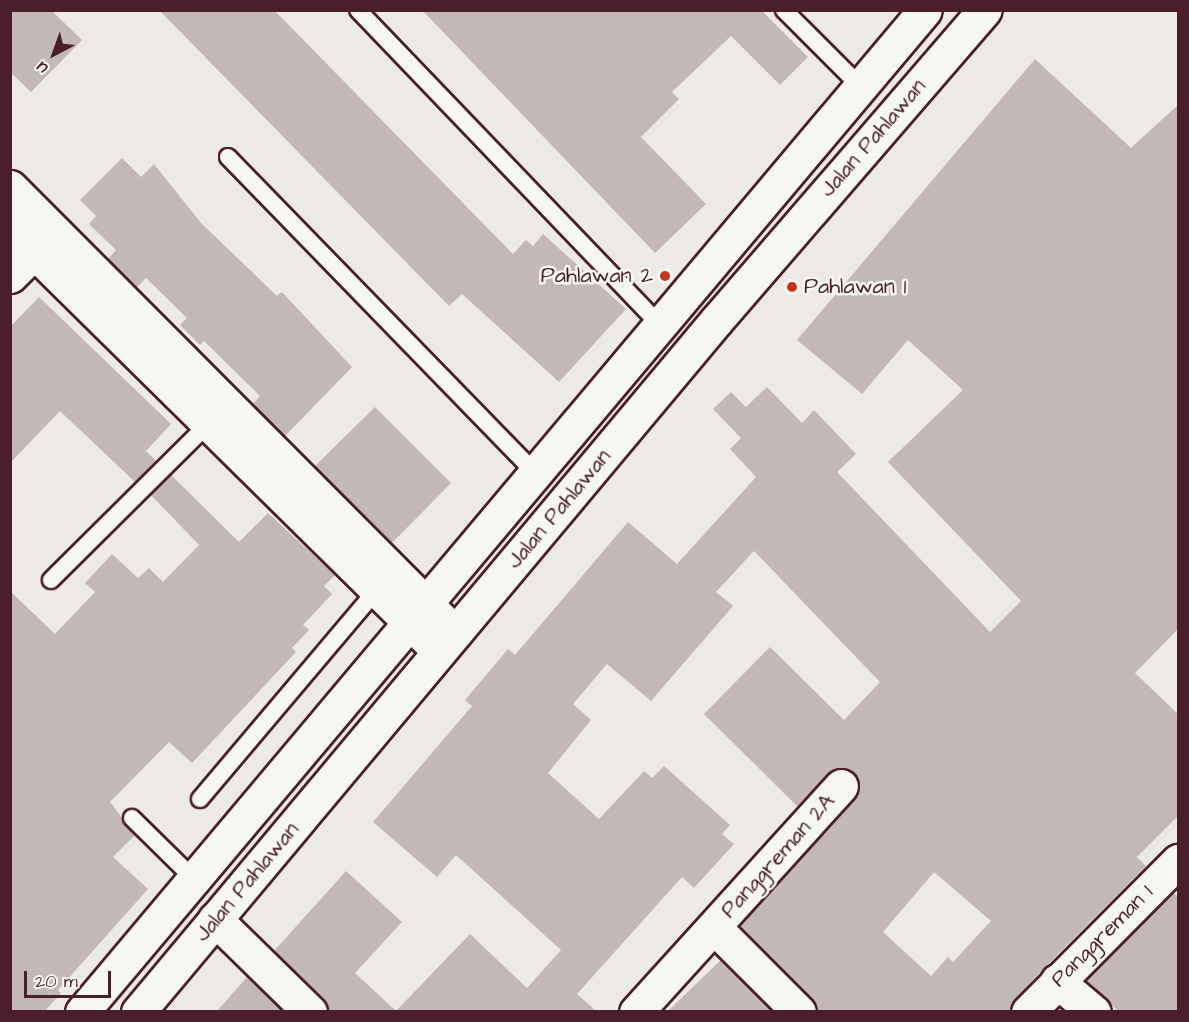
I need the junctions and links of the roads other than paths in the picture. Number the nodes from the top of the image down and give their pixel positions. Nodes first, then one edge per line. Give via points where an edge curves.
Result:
1 (358, 10) edge
2 (784, 10) edge
3 (925, 10) edge
4 (984, 10) edge
5 (861, 87) junction
6 (228, 157) dead end
7 (10, 187) edge
8 (10, 228) edge
9 (34, 252) junction
10 (10, 276) edge
11 (686, 294) junction
12 (716, 321) junction
13 (660, 326) junction
14 (207, 425) junction
15 (535, 473) junction
16 (51, 580) dead end
17 (375, 592) junction
18 (416, 614) junction
19 (447, 642) junction
20 (841, 786) dead end
21 (200, 799) dead end
22 (132, 818) dead end
23 (1179, 861) edge
24 (194, 879) junction
25 (215, 919) junction
26 (714, 927) junction
27 (1057, 981) junction
28 (82, 1011) edge
29 (138, 1011) edge
30 (310, 1011) edge
31 (636, 1011) edge
32 (799, 1011) edge
33 (1028, 1011) edge
34 (1094, 1011) edge

1 - 13 lane
2 - 5 lane
3 - 5 main road, Jalan Pahlawan
4 - 12 main road, Jalan Pahlawan
5 - 11 main road, Jalan Pahlawan
6 - 15 lane
7 - 18 main road
8 - 9 main road
9 - 10 main road
9 - 14 main road
11 - 12 main road
11 - 13 main road, Jalan Pahlawan
12 - 19 main road, Jalan Pahlawan
13 - 15 main road, Jalan Pahlawan
14 - 16 lane
14 - 17 main road
15 - 18 main road, Jalan Pahlawan
17 - 18 main road
17 - 21 lane
18 - 19 main road
18 - 24 main road, Jalan Pahlawan
19 - 25 main road, Jalan Pahlawan
20 - 26 main road, Panggreman 2A
22 - 24 lane
23 - 27 main road, Panggreman 1
24 - 28 main road, Jalan Pahlawan
25 - 29 main road, Jalan Pahlawan
25 - 30 main road
26 - 31 main road, Panggreman 2A
26 - 32 main road
27 - 33 main road, Panggreman 1
27 - 34 main road

